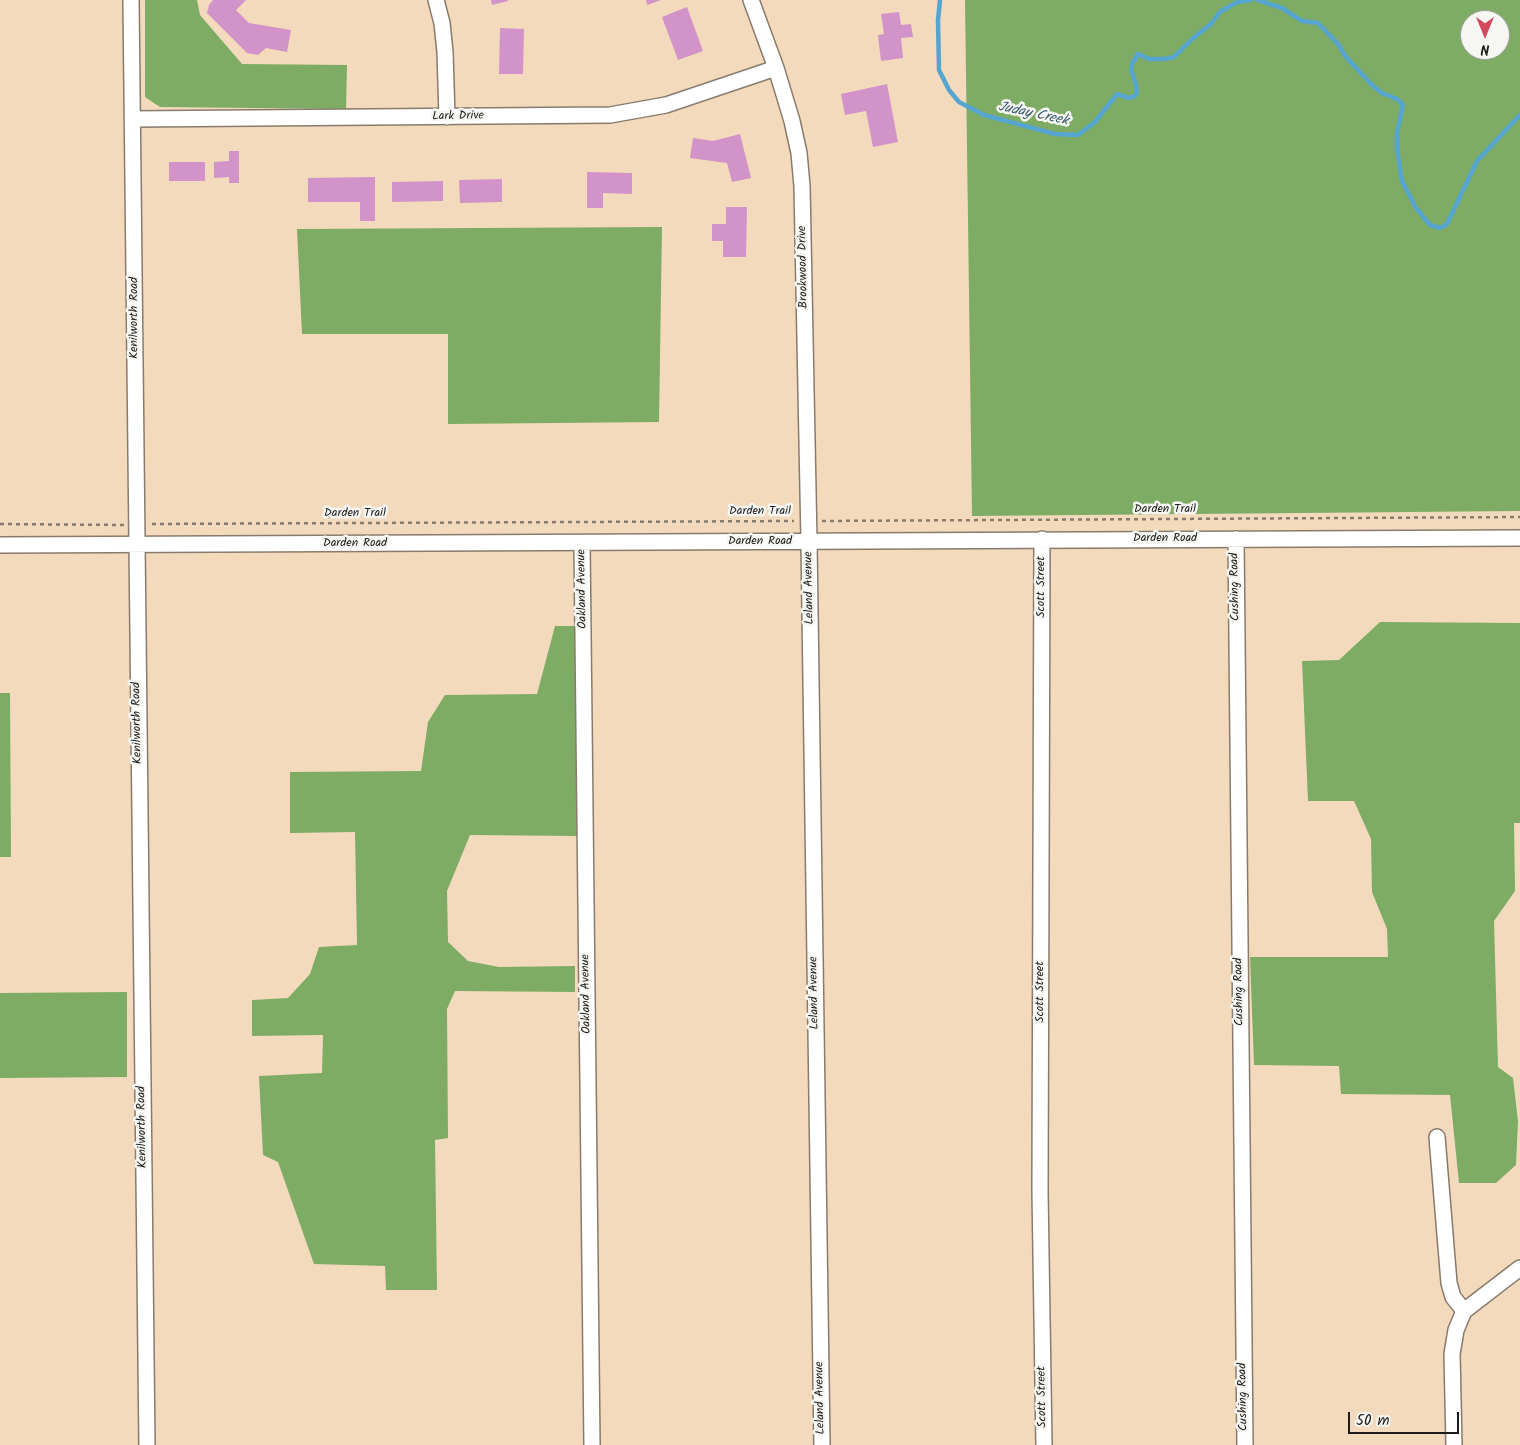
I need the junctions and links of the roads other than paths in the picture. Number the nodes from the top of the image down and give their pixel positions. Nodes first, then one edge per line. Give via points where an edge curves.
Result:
1 (132, 0) edge
2 (436, 0) edge
3 (750, 0) edge
4 (776, 68) junction
5 (447, 117) junction
6 (133, 119) junction
7 (1520, 538) edge
8 (1042, 539) junction
9 (1236, 539) junction
10 (582, 542) junction
11 (809, 542) junction
12 (0, 545) edge
13 (136, 545) junction
14 (1437, 1137) dead end
15 (1520, 1268) edge
16 (1464, 1311) junction
17 (147, 1445) edge
18 (592, 1445) edge
19 (822, 1445) edge
20 (1044, 1445) edge
21 (1245, 1445) edge
22 (1454, 1445) edge

1 - 6 street, Kenilworth Road
2 - 5 street via 445,52
3 - 4 street, Brookwood Drive
4 - 5 street, Lark Drive via 642,111 610,115
4 - 11 street, Brookwood Drive via 792,121 802,186
5 - 6 street, Lark Drive
6 - 13 street, Kenilworth Road
7 - 9 street, Darden Road
8 - 9 street, Darden Road
8 - 11 street, Darden Road
8 - 20 street, Scott Street via 1040,1191
9 - 21 street, Cushing Road
10 - 11 street, Darden Road
10 - 13 street, Darden Road
10 - 18 street, Oakland Avenue
11 - 19 street, Leland Avenue
12 - 13 street, Darden Road
13 - 17 street, Kenilworth Road
14 - 16 street via 1449,1283 1453,1297
15 - 16 street
16 - 22 street via 1456,1330 1452,1354

